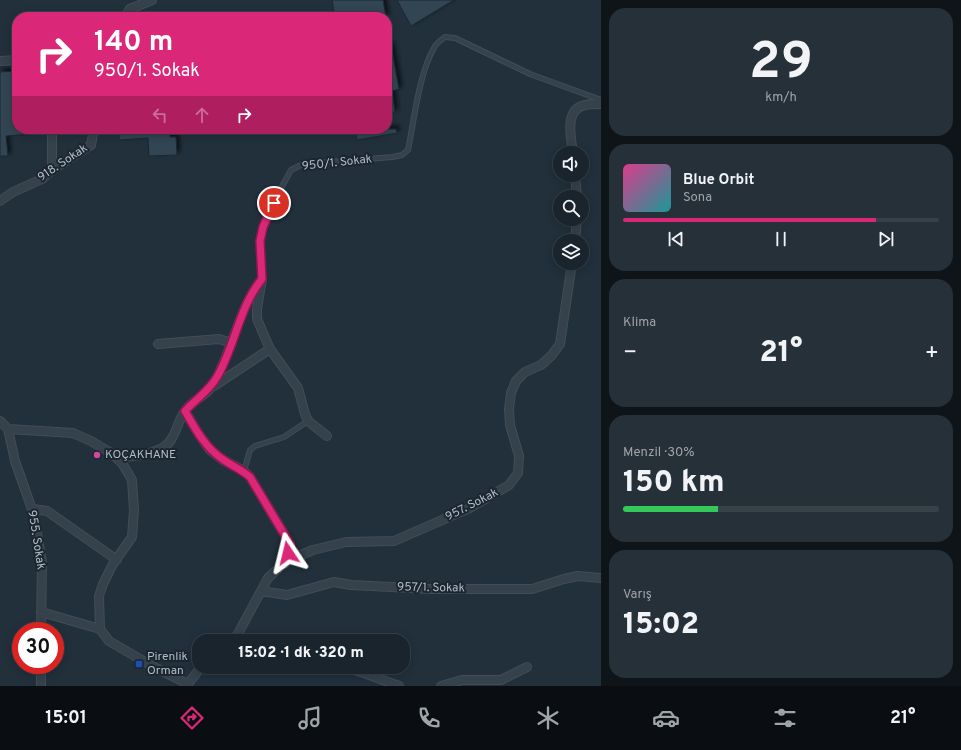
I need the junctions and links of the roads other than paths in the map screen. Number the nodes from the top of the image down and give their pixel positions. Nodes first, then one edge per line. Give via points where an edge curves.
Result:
1 (152, 0) edge
2 (128, 12) edge
3 (12, 60) edge
4 (0, 61) edge
5 (601, 100) edge
6 (601, 104) edge
7 (52, 134) edge
8 (93, 134) edge
9 (572, 146) edge
10 (52, 170) junction
11 (0, 201) edge
12 (571, 270) edge
13 (262, 279) junction
14 (232, 343) junction
15 (158, 344) dead end
16 (270, 349) junction
17 (208, 390) junction
18 (185, 411) junction
19 (0, 421) edge
20 (308, 422) junction
21 (8, 429) junction
22 (327, 436) dead end
23 (117, 458) junction
24 (244, 471) junction
25 (32, 510) junction
26 (117, 560) junction
27 (281, 566) junction
28 (601, 578) edge
29 (261, 591) junction
30 (41, 612) junction
31 (41, 622) edge
32 (100, 629) junction
33 (238, 634) edge
34 (527, 667) dead end
35 (41, 674) edge
36 (195, 674) edge
37 (367, 674) edge
38 (187, 685) edge
39 (41, 686) edge
40 (399, 686) edge
41 (440, 686) edge

1 - 2 street
3 - 4 street
5 - 13 lane, 950/1. Sokak via 530,74 455,38 445,37 434,48 422,79 408,150 393,157 303,164 291,170 263,227 260,241
6 - 9 street via 583,105 575,110 570,120
7 - 10 street
8 - 10 street, 918. Sokak via 91,145
10 - 11 street, 918. Sokak via 42,179
12 - 27 street, 957. Sokak via 560,344 541,365 525,372 516,381 511,392 510,425 519,456 518,473 510,485 470,508 394,541 346,542 313,550
13 - 14 street via 254,289
13 - 16 street via 257,319
14 - 15 street via 219,339
14 - 17 street via 228,356
16 - 17 street
16 - 20 street via 298,388
17 - 18 street
18 - 23 street via 167,446 157,451
18 - 24 street via 210,450
19 - 21 street
20 - 22 street
20 - 24 lane via 284,437 255,446 250,450
21 - 23 street via 73,433
21 - 25 street, 955. Sokak via 15,461
23 - 26 street via 132,480 134,510 132,537
24 - 27 street via 290,544
25 - 26 street via 47,511
25 - 30 street, 955. Sokak via 42,562
26 - 32 street via 98,596
27 - 29 street, 957. Sokak via 268,578
28 - 29 street, 957/1. Sokak via 578,576 532,589 430,589 334,582 287,595
29 - 33 street, 957. Sokak
30 - 31 street, 955. Sokak
30 - 32 street
32 - 38 street via 109,641
34 - 41 street via 501,680 462,680
35 - 39 street
36 - 38 street
37 - 40 street

